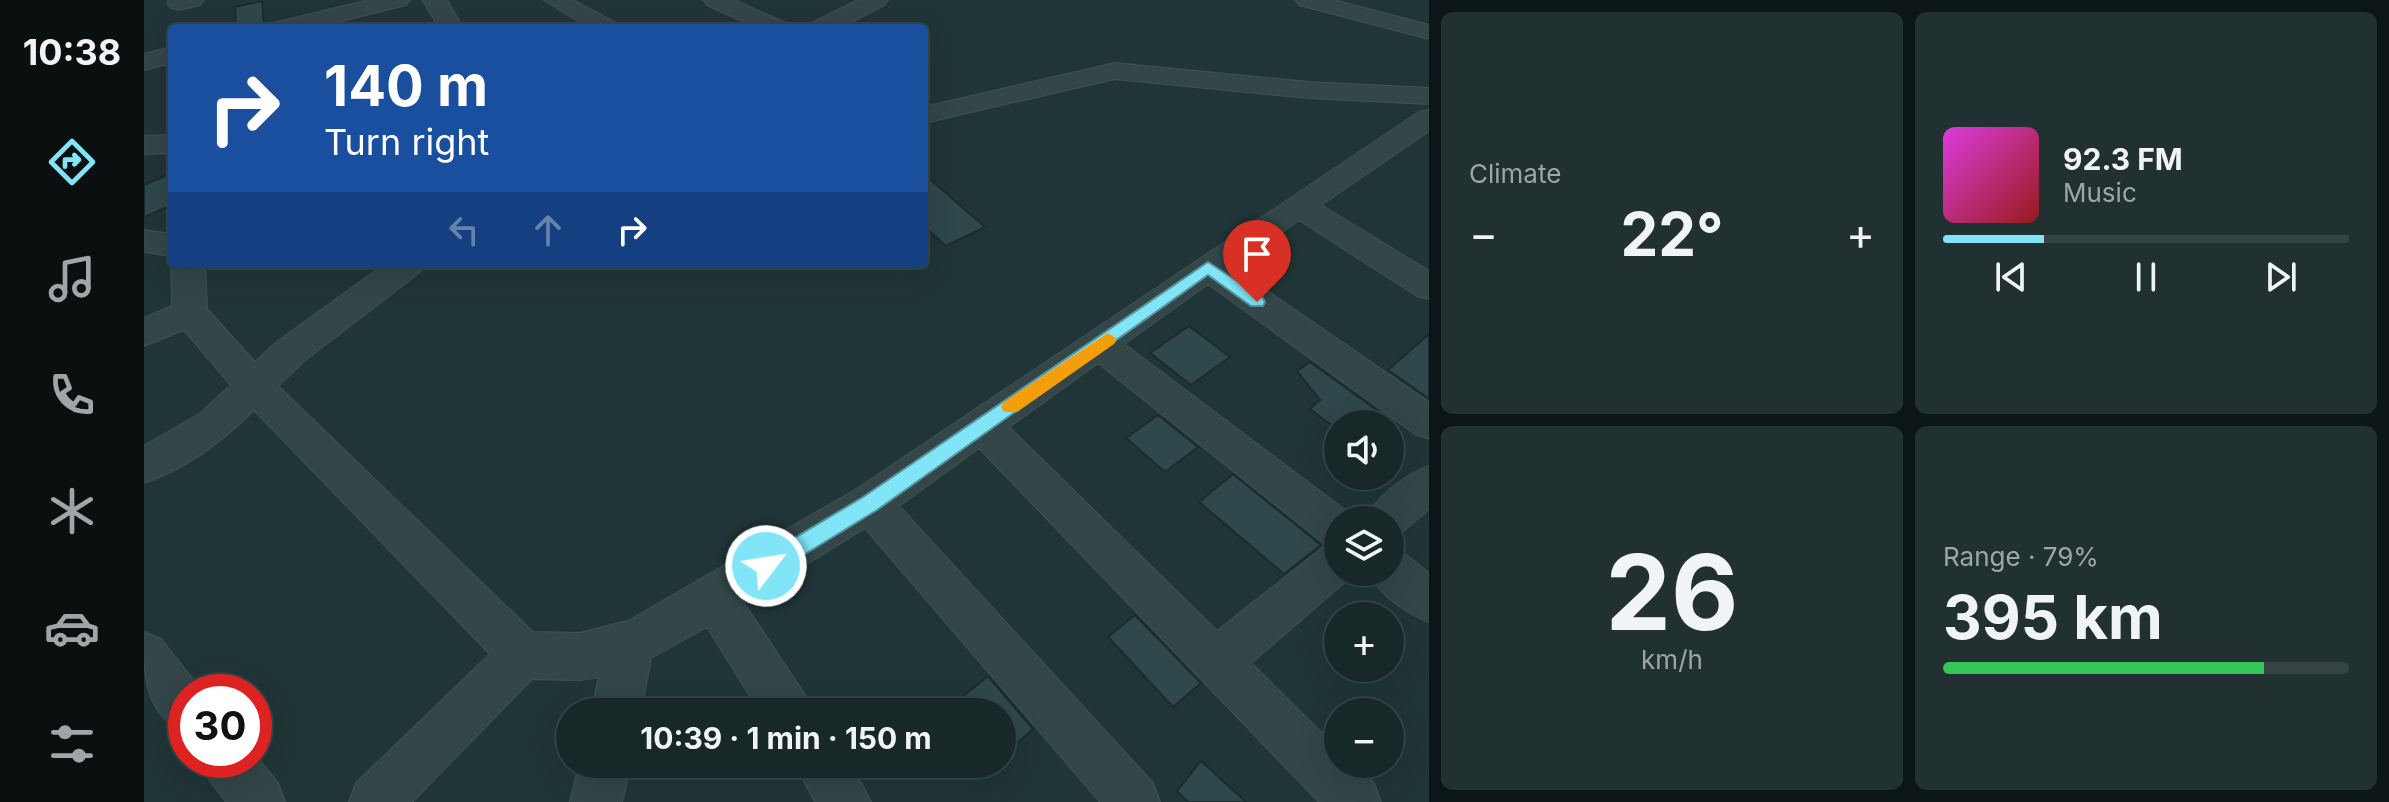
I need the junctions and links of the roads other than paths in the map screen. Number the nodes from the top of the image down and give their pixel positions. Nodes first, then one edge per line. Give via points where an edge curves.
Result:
1 (398, 0) edge
2 (435, 0) edge
3 (556, 0) edge
4 (715, 0) edge
5 (876, 0) edge
6 (1307, 0) edge
7 (317, 9) edge
8 (290, 24) edge
9 (449, 24) edge
10 (600, 24) edge
11 (768, 24) edge
12 (829, 24) edge
13 (1429, 32) edge
14 (168, 56) edge
15 (144, 62) edge
16 (1429, 96) edge
17 (928, 114) edge
18 (1429, 118) edge
19 (168, 144) edge
20 (144, 145) edge
21 (1301, 207) junction
22 (144, 241) edge
23 (168, 244) edge
24 (1208, 267) junction
25 (188, 268) edge
26 (403, 268) edge
27 (1429, 287) edge
28 (190, 313) junction
29 (144, 333) edge
30 (1100, 345) junction
31 (253, 385) junction
32 (1429, 423) edge
33 (983, 426) junction
34 (144, 466) edge
35 (1429, 484) edge
36 (870, 503) junction
37 (1403, 506) edge
38 (1324, 519) edge
39 (1324, 573) edge
40 (1404, 581) edge
41 (714, 597) junction
42 (1429, 600) edge
43 (630, 646) junction
44 (523, 655) junction
45 (144, 656) edge
46 (1216, 662) junction
47 (168, 686) edge
48 (619, 698) edge
49 (779, 698) edge
50 (240, 778) edge
51 (602, 778) edge
52 (830, 778) edge
53 (259, 802) edge
54 (375, 802) edge
55 (596, 802) edge
56 (845, 802) edge
57 (1134, 802) edge
58 (1355, 802) edge

1 - 7 street
2 - 9 street
3 - 10 street
4 - 11 street
5 - 12 street
6 - 13 street
7 - 8 street
14 - 15 street
16 - 17 street via 1115,71
18 - 21 street
19 - 20 street
21 - 24 street
21 - 27 street
22 - 23 street
24 - 30 street
24 - 32 street
25 - 28 street
26 - 31 street
28 - 29 street
28 - 31 street
30 - 33 street
30 - 38 street
31 - 34 street via 215,424
31 - 44 street
33 - 36 street
33 - 46 street
35 - 37 street
36 - 41 street
36 - 57 street
39 - 46 street
40 - 42 street
41 - 43 street
41 - 49 street
43 - 44 street via 561,659
43 - 48 street
44 - 54 street
45 - 47 street
46 - 58 street
50 - 53 street
51 - 55 street
52 - 56 street

